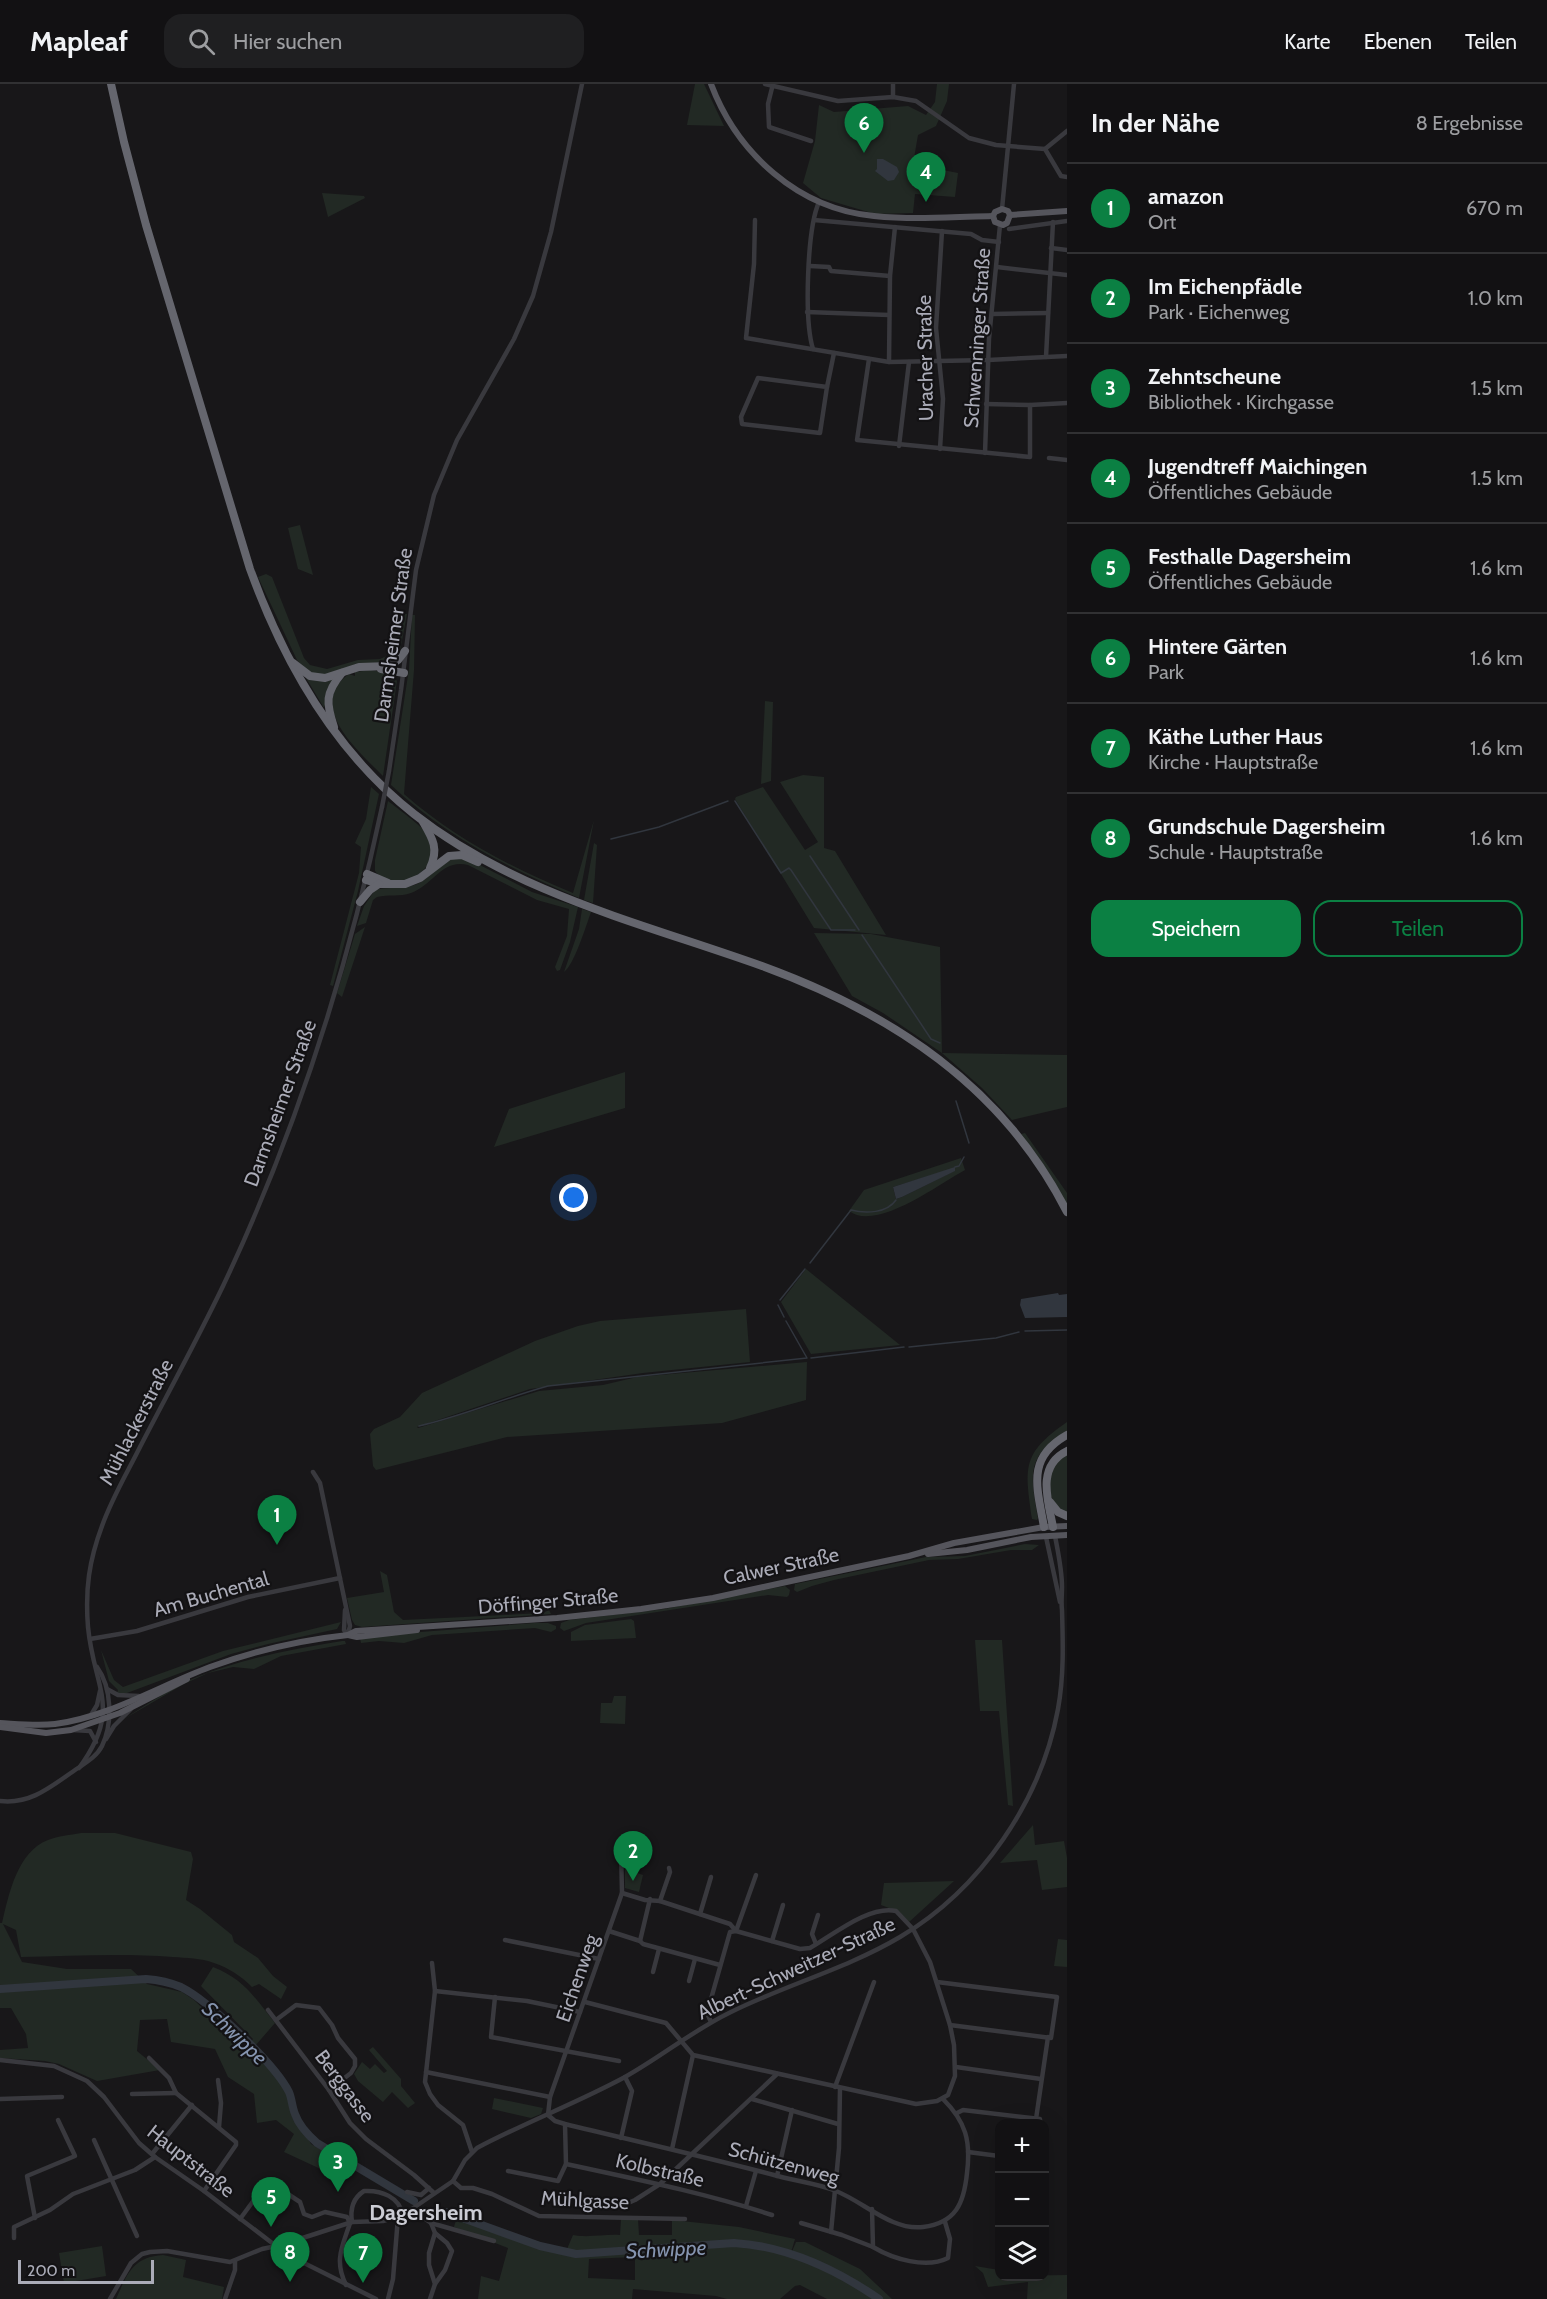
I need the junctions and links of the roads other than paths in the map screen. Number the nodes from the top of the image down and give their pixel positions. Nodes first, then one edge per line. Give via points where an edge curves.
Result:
1 (111, 84) edge
2 (582, 84) edge
3 (711, 84) edge
4 (765, 84) edge
5 (772, 84) edge
6 (893, 84) edge
7 (1014, 84) edge
8 (893, 98) junction
9 (1067, 131) edge
10 (811, 141) dead end
11 (1007, 146) junction
12 (1045, 149) junction
13 (1067, 177) edge
14 (819, 202) junction
15 (1002, 208) junction
16 (1067, 211) edge
17 (1010, 215) junction
18 (993, 216) junction
19 (755, 220) dead end
20 (814, 220) junction
21 (1067, 220) edge
22 (1053, 222) junction
23 (1000, 225) junction
24 (896, 227) junction
25 (1009, 229) dead end
26 (942, 231) junction
27 (999, 242) junction
28 (1051, 248) junction
29 (1067, 250) edge
30 (810, 266) junction
31 (997, 267) junction
32 (1050, 273) junction
33 (1067, 275) edge
34 (890, 276) junction
35 (807, 312) junction
36 (1048, 313) junction
37 (992, 314) junction
38 (889, 315) junction
39 (813, 349) junction
40 (834, 353) junction
41 (1067, 356) edge
42 (1046, 357) junction
43 (869, 359) junction
44 (988, 360) junction
45 (940, 361) junction
46 (889, 362) junction
47 (909, 362) junction
48 (827, 387) junction
49 (1067, 403) edge
50 (986, 404) junction
51 (1030, 405) junction
52 (899, 446) junction
53 (940, 449) junction
54 (985, 453) junction
55 (1049, 458) dead end
56 (1067, 460) edge
57 (405, 651) junction
58 (287, 657) junction
59 (389, 666) junction
60 (377, 667) junction
61 (404, 671) junction
62 (342, 673) junction
63 (335, 733) junction
64 (422, 819) junction
65 (492, 864) junction
66 (429, 870) junction
67 (366, 877) junction
68 (379, 884) junction
69 (389, 884) junction
70 (360, 902) junction
71 (260, 1201) joint
72 (1067, 1212) edge
73 (1067, 1435) edge
74 (1067, 1451) edge
75 (312, 1472) dead end
76 (1048, 1500) junction
77 (1067, 1516) edge
78 (1067, 1526) edge
79 (1044, 1527) junction
80 (1053, 1527) junction
81 (1067, 1535) edge
82 (1055, 1536) junction
83 (1046, 1537) junction
84 (909, 1556) junction
85 (340, 1578) junction
86 (658, 1606) joint
87 (1061, 1607) junction
88 (348, 1635) junction
89 (90, 1639) junction
90 (191, 1674) junction
91 (103, 1688) junction
92 (139, 1696) junction
93 (134, 1707) junction
94 (107, 1709) junction
95 (91, 1715) junction
96 (105, 1718) junction
97 (0, 1725) edge
98 (71, 1730) junction
99 (96, 1742) junction
100 (103, 1744) junction
101 (78, 1768) junction
102 (0, 1801) edge
103 (621, 1848) dead end
104 (669, 1868) dead end
105 (756, 1875) dead end
106 (711, 1877) dead end
107 (622, 1893) junction
108 (650, 1899) junction
109 (660, 1901) junction
110 (783, 1905) dead end
111 (700, 1914) junction
112 (818, 1916) dead end
113 (913, 1929) junction
114 (609, 1931) junction
115 (736, 1931) junction
116 (505, 1940) dead end
117 (640, 1941) junction
118 (772, 1941) junction
119 (816, 1944) junction
120 (658, 1949) junction
121 (599, 1959) junction
122 (695, 1959) junction
123 (432, 1963) dead end
124 (720, 1965) junction
125 (653, 1972) dead end
126 (689, 1981) dead end
127 (874, 1982) dead end
128 (937, 1982) junction
129 (435, 1991) junction
130 (495, 1997) junction
131 (585, 2002) junction
132 (268, 2010) dead end
133 (580, 2013) junction
134 (276, 2020) junction
135 (711, 2022) junction
136 (950, 2025) junction
137 (1049, 2038) junction
138 (680, 2041) junction
139 (568, 2050) junction
140 (693, 2055) junction
141 (149, 2058) dead end
142 (0, 2060) edge
143 (619, 2061) dead end
144 (956, 2067) junction
145 (426, 2072) junction
146 (777, 2074) junction
147 (625, 2077) junction
148 (1041, 2079) junction
149 (218, 2080) dead end
150 (838, 2088) junction
151 (329, 2090) junction
152 (176, 2093) junction
153 (132, 2094) dead end
154 (62, 2097) dead end
155 (550, 2097) junction
156 (943, 2098) junction
157 (0, 2099) edge
158 (752, 2099) junction
159 (192, 2105) junction
160 (792, 2110) junction
161 (957, 2113) junction
162 (548, 2115) junction
163 (1025, 2119) edge
164 (1039, 2119) edge
165 (58, 2120) dead end
166 (565, 2124) junction
167 (838, 2124) junction
168 (219, 2127) junction
169 (621, 2138) junction
170 (94, 2140) dead end
171 (672, 2150) junction
172 (472, 2152) junction
173 (968, 2152) junction
174 (692, 2154) junction
175 (153, 2155) junction
176 (995, 2155) edge
177 (566, 2164) junction
178 (756, 2170) junction
179 (508, 2171) dead end
180 (777, 2176) junction
181 (112, 2178) junction
182 (453, 2181) junction
183 (660, 2184) junction
184 (429, 2188) junction
185 (835, 2190) junction
186 (204, 2191) junction
187 (407, 2192) dead end
188 (434, 2193) junction
189 (746, 2206) junction
190 (619, 2207) dead end
191 (872, 2209) junction
192 (412, 2210) junction
193 (530, 2212) junction
194 (540, 2212) dead end
195 (772, 2215) dead end
196 (401, 2216) junction
197 (35, 2218) junction
198 (240, 2219) junction
199 (686, 2219) dead end
200 (351, 2222) junction
201 (945, 2222) junction
202 (431, 2223) junction
203 (801, 2223) dead end
204 (831, 2232) junction
205 (435, 2233) junction
206 (258, 2234) junction
207 (137, 2236) dead end
208 (14, 2238) dead end
209 (294, 2241) junction
210 (494, 2241) dead end
211 (276, 2246) junction
212 (873, 2247) junction
213 (258, 2250) junction
214 (291, 2256) junction
215 (235, 2261) junction
216 (339, 2269) junction
217 (323, 2273) junction
218 (435, 2284) junction
219 (346, 2285) junction
220 (110, 2299) edge
221 (225, 2299) edge
222 (376, 2299) edge
223 (388, 2299) edge
224 (430, 2299) edge

1 - 58 highway via 137,193 234,523 260,597
2 - 57 street, Darmsheimer Straße via 551,232 533,296 514,339 457,440 434,495 418,560
3 - 14 main road via 731,126 754,156 782,180
4 - 5 street
5 - 8 street via 838,101
5 - 10 street via 769,127
6 - 8 street
7 - 11 street
8 - 11 street via 916,101 969,138
9 - 12 street
11 - 12 street
11 - 15 street
12 - 13 street via 1061,176
14 - 18 main road via 873,216
14 - 20 street
15 - 17 main road
15 - 18 main road
16 - 17 main road
17 - 23 main road via 1007,223
18 - 23 main road
19 - 39 street via 746,338
20 - 24 street
20 - 30 street
21 - 22 street
22 - 25 street
22 - 28 street
23 - 27 street, Schwenninger Straße
24 - 26 street
24 - 34 street
26 - 27 street
26 - 45 street, Uracher Straße via 936,328
27 - 31 street, Schwenninger Straße
28 - 29 street
28 - 32 street
30 - 34 street
30 - 35 street
31 - 32 street
31 - 37 street, Schwenninger Straße
32 - 33 street
32 - 36 street
34 - 38 street
35 - 38 street
35 - 39 street
36 - 37 street
36 - 42 street
37 - 44 street, Schwenninger Straße
38 - 46 street
39 - 40 street
40 - 43 street
40 - 48 street
41 - 42 street
42 - 44 street
43 - 46 street
43 - 52 street via 857,440
44 - 45 street
44 - 50 street, Schwenninger Straße
45 - 47 street
45 - 53 street, Uracher Straße
46 - 47 street
47 - 52 street
48 - 48 street via 820,433 741,422 758,378
49 - 51 street
50 - 51 street
50 - 54 street, Schwenninger Straße
51 - 54 street via 1030,457
52 - 53 street
53 - 54 street
55 - 56 street
57 - 59 highway
57 - 61 street, Darmsheimer Straße
58 - 62 highway via 310,676 325,678
58 - 63 highway
59 - 60 highway
59 - 61 highway
60 - 61 highway
60 - 62 highway via 359,667
61 - 67 street, Darmsheimer Straße, bridge via 389,771
62 - 63 highway via 328,699
63 - 64 highway via 376,779
64 - 65 highway
64 - 66 highway via 435,843
65 - 66 highway via 455,855
65 - 72 highway via 602,912 800,981 896,1028 952,1069 996,1111 1038,1164
66 - 69 highway via 411,882
67 - 68 highway
67 - 69 highway
67 - 70 street, Darmsheimer Straße
68 - 69 highway
68 - 70 highway
70 - 71 street, Darmsheimer Straße via 320,1039
71 - 89 street, Mühlackerstraße via 223,1286 108,1509 88,1572
73 - 79 highway via 1047,1449 1038,1466 1037,1489
74 - 76 highway via 1047,1472
75 - 85 street via 320,1483
76 - 77 highway
76 - 80 highway
78 - 80 main road, Calwer Straße
79 - 80 main road, Calwer Straße
79 - 83 main road
79 - 84 main road, Calwer Straße via 954,1543
80 - 82 main road
81 - 82 main road, Calwer Straße
82 - 83 main road, Calwer Straße
82 - 87 street
83 - 84 main road, Calwer Straße
83 - 87 street
84 - 86 main road, Calwer Straße
85 - 88 street via 350,1626
85 - 89 street, Am Buchental via 248,1597 137,1631
86 - 88 main road, Döffinger Straße via 557,1618 356,1631
87 - 113 street, Albert-Schweitzer-Straße via 1058,1709 1036,1781 1016,1820 990,1856 961,1889
88 - 90 main road, Döffinger Straße via 261,1651
89 - 91 street, Mühlackerstraße
90 - 92 main road, Döffinger Straße
90 - 93 main road, Döffinger Straße via 185,1681
91 - 92 street via 118,1695
91 - 94 street, Mühlackerstraße
91 - 95 street
92 - 94 main road, Döffinger Straße
93 - 96 main road, Döffinger Straße
93 - 100 street via 114,1726
94 - 95 main road, Döffinger Straße
94 - 96 street, Mühlackerstraße
95 - 97 main road, Döffinger Straße via 48,1724
96 - 98 main road, Döffinger Straße
96 - 99 street
96 - 100 street
97 - 98 main road, Döffinger Straße via 46,1733
98 - 99 street via 90,1731
99 - 101 street
100 - 101 street
101 - 102 street via 43,1793 22,1800
103 - 107 street, Eichenweg
104 - 109 street
105 - 115 street
106 - 111 street
107 - 108 street
107 - 114 street, Eichenweg
108 - 109 street
108 - 117 street
109 - 111 street
110 - 118 street
111 - 115 street via 730,1924
112 - 119 street via 812,1934
113 - 119 street via 896,1911 880,1910
113 - 128 street
113 - 135 street, Albert-Schweitzer-Straße via 852,1962
114 - 117 street
114 - 121 street, Eichenweg
115 - 118 street
115 - 124 street via 730,1932
116 - 121 street
117 - 120 street
118 - 119 street via 800,1949
120 - 122 street
120 - 125 street
121 - 131 street, Eichenweg
122 - 124 street
122 - 126 street
123 - 129 street
124 - 135 street via 707,2013
127 - 150 street
128 - 136 street
128 - 137 street via 1057,1997
129 - 130 street
129 - 145 street
130 - 133 street
130 - 139 street via 490,2037
131 - 133 street, Eichenweg
131 - 138 street via 666,2022
132 - 134 street, Berggasse
133 - 139 street, Eichenweg
134 - 151 street, Berggasse
134 - 151 street via 296,2005 311,2006 319,2008 332,2025 355,2059 355,2066
135 - 138 street, Albert-Schweitzer-Straße
136 - 137 street
136 - 144 street
137 - 148 street
138 - 140 street
138 - 147 street, Albert-Schweitzer-Straße
139 - 143 street
139 - 155 street, Eichenweg
140 - 146 street
140 - 171 street
141 - 152 street via 169,2078
142 - 175 street, Hauptstraße via 54,2066 93,2086
144 - 148 street
144 - 156 street via 954,2084
145 - 155 street
145 - 172 street via 430,2094 463,2125
146 - 150 street
146 - 158 street
147 - 162 street, Albert-Schweitzer-Straße
147 - 169 street via 632,2091
148 - 164 street
149 - 168 street
150 - 156 street via 916,2104
150 - 167 street
151 - 184 street, Berggasse via 350,2123 366,2139
152 - 153 street
152 - 159 street
154 - 157 street
155 - 162 street, Eichenweg
156 - 161 street
158 - 160 street
158 - 174 street
159 - 168 street
159 - 175 street
160 - 167 street
160 - 180 street
161 - 163 street via 963,2110
161 - 173 street via 966,2133
162 - 166 street, Schützenweg
162 - 172 street, Albert-Schweitzer-Straße
165 - 197 street via 75,2156 27,2176
166 - 169 street, Schützenweg
166 - 177 street
167 - 185 street
168 - 186 street via 236,2145
169 - 171 street, Schützenweg
170 - 181 street
171 - 174 street, Schützenweg
172 - 182 street, Albert-Schweitzer-Straße
173 - 176 street
173 - 201 street via 964,2192 956,2211
174 - 178 street, Schützenweg
174 - 183 street
175 - 181 street via 135,2170
175 - 186 street, Hauptstraße
177 - 179 street via 558,2181
177 - 183 street, Kolbstraße
178 - 180 street, Schützenweg
178 - 189 street
180 - 185 street, Schützenweg
181 - 197 street via 73,2194
181 - 207 street
182 - 188 street, Albert-Schweitzer-Straße
182 - 193 street, Mühlgasse via 461,2188 492,2194
183 - 189 street, Kolbstraße
183 - 190 street
184 - 187 street via 421,2195
184 - 188 street, Berggasse
185 - 191 street, Schützenweg
185 - 204 street
186 - 198 street, Hauptstraße
188 - 192 street, Albert-Schweitzer-Straße
189 - 195 street, Kolbstraße
191 - 201 street, Schützenweg via 902,2225 922,2227
191 - 212 street
192 - 196 street, Albert-Schweitzer-Straße
192 - 202 street
193 - 194 street
193 - 199 street, Mühlgasse via 539,2216
196 - 200 street
196 - 200 street via 402,2208 396,2200 383,2192 364,2191 355,2199
196 - 223 street
197 - 208 street via 14,2227
198 - 200 street via 268,2181 300,2202 304,2214 312,2217 325,2212
198 - 206 street, Hauptstraße
200 - 209 street
200 - 216 street via 341,2249
201 - 212 street via 950,2250 948,2258 939,2263 904,2260
202 - 205 street
202 - 210 street
203 - 204 street
204 - 212 street
205 - 218 street via 429,2253
205 - 218 street via 452,2252
206 - 211 street, Hauptstraße
206 - 213 street
209 - 211 street
209 - 214 street
211 - 213 street
211 - 214 street, Hauptstraße
213 - 215 street
214 - 217 street, Hauptstraße
215 - 220 street via 167,2251 142,2254 130,2263
215 - 221 street
216 - 217 street
216 - 219 street
217 - 219 street, Hauptstraße
218 - 224 street
219 - 222 street, Hauptstraße

